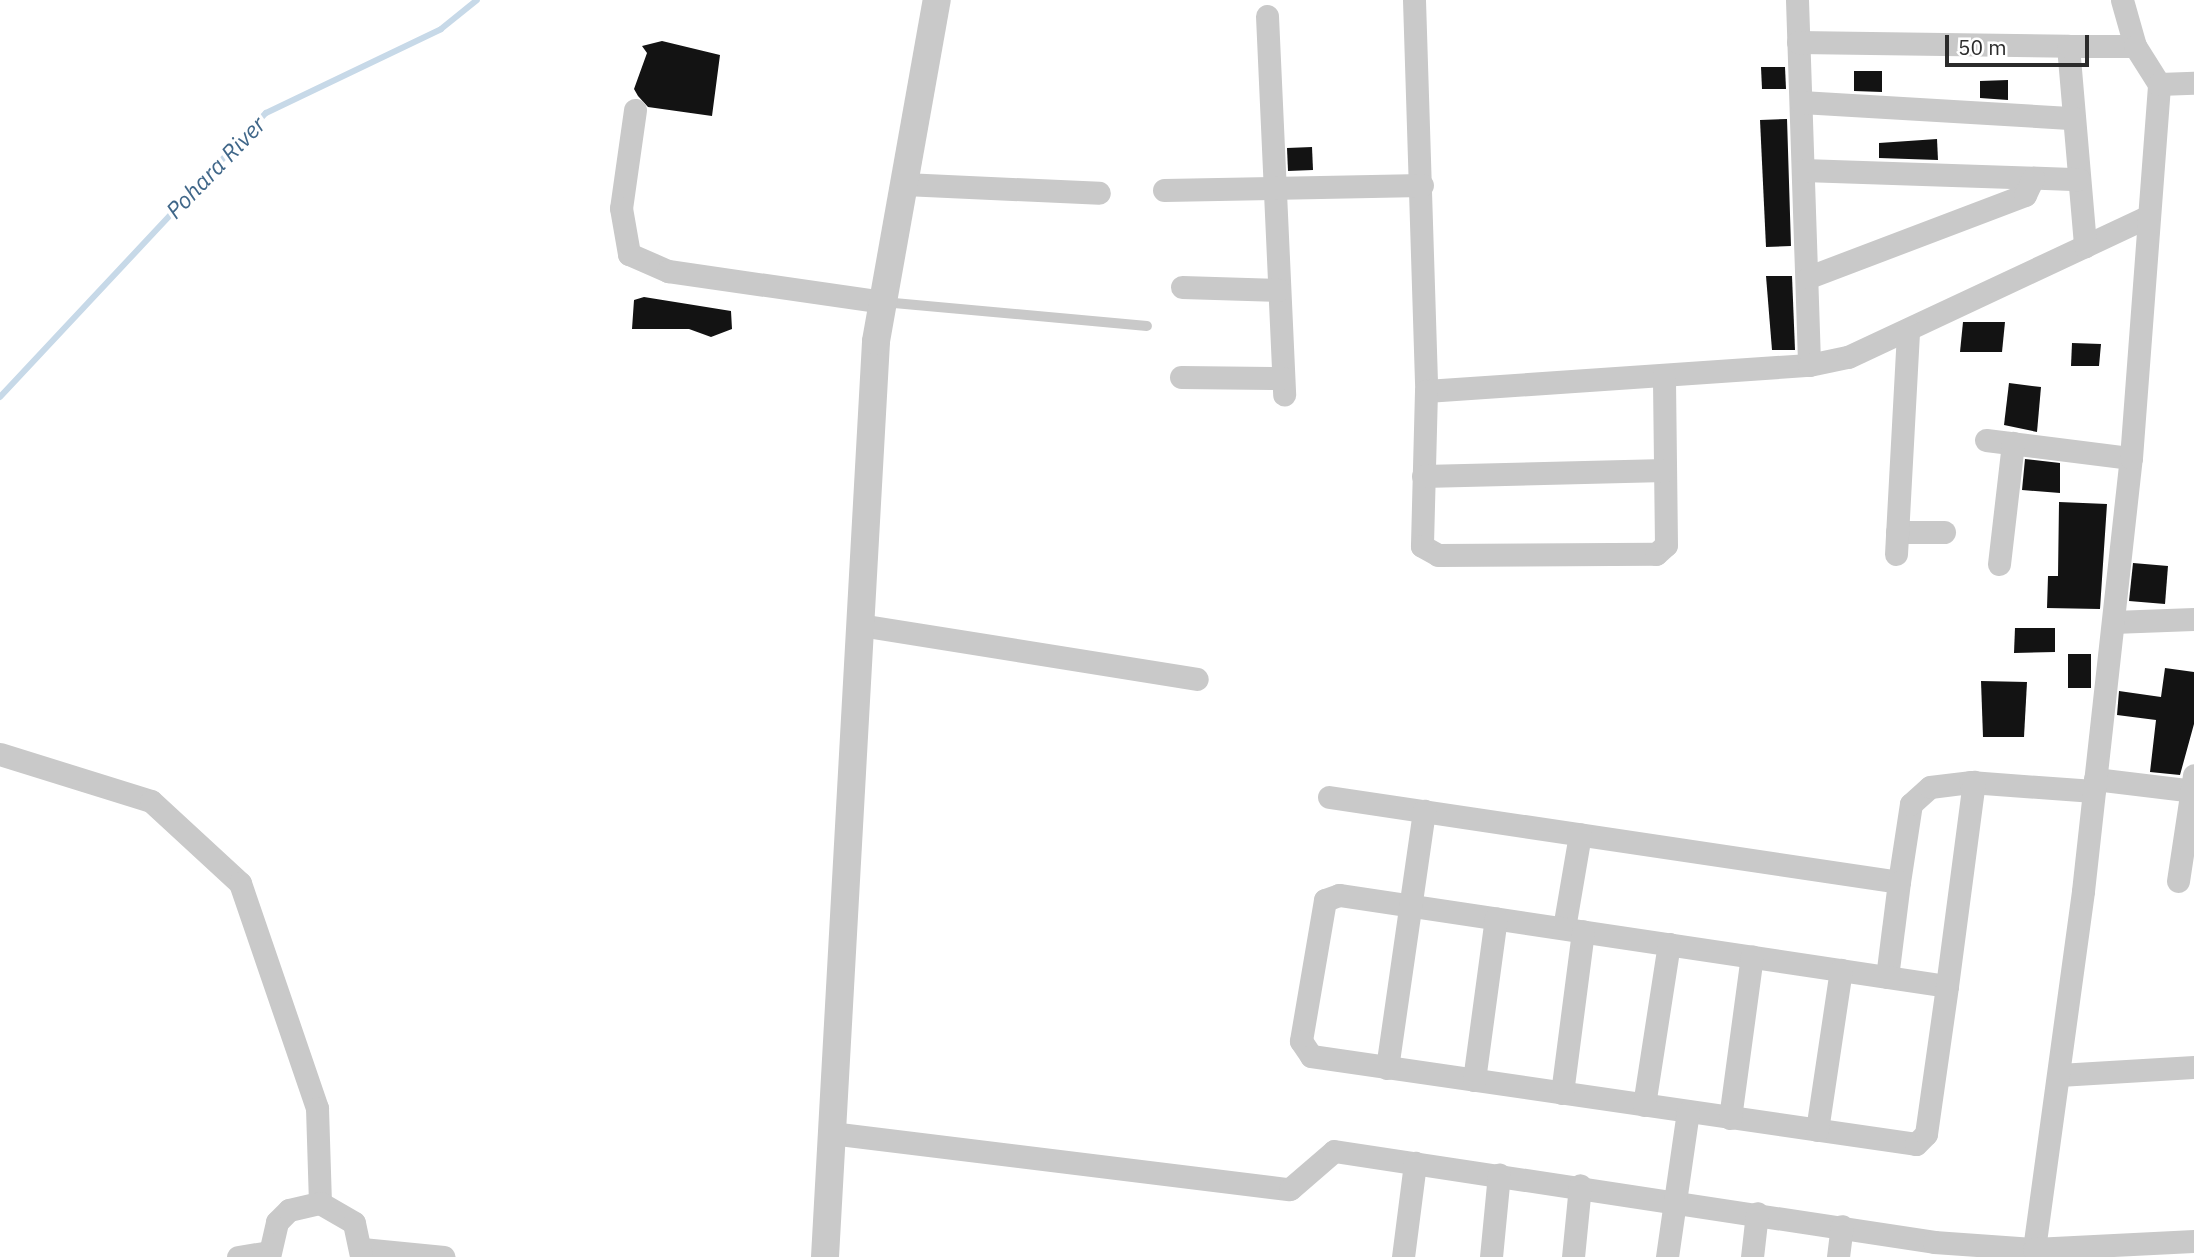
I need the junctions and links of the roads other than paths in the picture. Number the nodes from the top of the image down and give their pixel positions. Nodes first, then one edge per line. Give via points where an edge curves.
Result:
1 (937, 0) edge
2 (1414, 0) edge
3 (1797, 0) edge
4 (2122, 0) edge
5 (1267, 16) dead end
6 (1798, 41) junction
7 (2068, 46) junction
8 (2135, 46) junction
9 (2194, 83) edge
10 (2159, 84) junction
11 (1801, 102) junction
12 (635, 110) dead end
13 (2074, 118) junction
14 (1804, 170) junction
15 (2033, 178) junction
16 (2079, 179) junction
17 (904, 184) junction
18 (1422, 185) junction
19 (1273, 188) junction
20 (1164, 190) dead end
21 (1099, 193) dead end
22 (2149, 216) junction
23 (2085, 246) junction
24 (1808, 277) junction
25 (1182, 287) dead end
26 (1279, 290) junction
27 (883, 302) junction
28 (1147, 326) dead end
29 (1908, 329) junction
30 (1809, 365) junction
31 (1664, 375) junction
32 (1181, 377) dead end
33 (1426, 391) junction
34 (1986, 440) dead end
35 (2013, 443) junction
36 (2131, 458) junction
37 (1665, 470) junction
38 (1423, 476) junction
39 (1944, 531) dead end
40 (1999, 564) dead end
41 (2194, 619) edge
42 (2113, 622) junction
43 (860, 625) junction
44 (1197, 679) dead end
45 (0, 754) edge
46 (1974, 782) junction
47 (2095, 785) junction
48 (2193, 786) edge
49 (1329, 797) dead end
50 (1424, 811) junction
51 (1580, 834) junction
52 (2178, 881) dead end
53 (1899, 882) junction
54 (1411, 905) junction
55 (1496, 918) junction
56 (1574, 930) junction
57 (1669, 944) junction
58 (1752, 956) junction
59 (1841, 970) junction
60 (1887, 977) junction
61 (1947, 985) junction
62 (2194, 1067) edge
63 (1388, 1068) junction
64 (2059, 1075) junction
65 (1474, 1080) junction
66 (1562, 1093) junction
67 (1644, 1105) junction
68 (1688, 1112) junction
69 (1730, 1118) junction
70 (1816, 1130) junction
71 (831, 1132) junction
72 (1415, 1163) junction
73 (1499, 1174) junction
74 (1580, 1185) junction
75 (1675, 1199) junction
76 (320, 1203) junction
77 (1758, 1213) junction
78 (1842, 1226) junction
79 (2194, 1241) edge
80 (1933, 1249) edge
81 (361, 1253) edge
82 (2033, 1253) edge
83 (269, 1254) edge
84 (238, 1257) edge
85 (443, 1257) edge
86 (825, 1257) edge
87 (1403, 1257) edge
88 (1491, 1257) edge
89 (1573, 1257) edge
90 (1667, 1257) edge
91 (1752, 1257) edge
92 (1838, 1257) edge

1 - 17 street
2 - 18 street
3 - 6 street
4 - 8 street
5 - 19 street
6 - 7 street
6 - 11 street
7 - 8 street
7 - 13 street
8 - 10 street
9 - 10 street
10 - 22 street
11 - 13 street
11 - 14 street
12 - 27 street via 621,208 629,254 668,271
13 - 16 street
14 - 15 street
14 - 24 street
15 - 16 street
15 - 24 street via 2025,195
16 - 23 street
17 - 21 street
17 - 27 street
18 - 19 street
18 - 33 street
19 - 20 street
19 - 26 street
22 - 23 street
22 - 36 street
23 - 29 street
24 - 30 street
25 - 26 street
26 - 32 street via 1283,386
27 - 28 lane
27 - 43 street
29 - 30 street via 1848,357
29 - 39 street via 1896,543
30 - 31 street
31 - 33 street
31 - 37 street
33 - 38 street
34 - 35 street
35 - 36 street
35 - 40 street
36 - 42 street
37 - 38 street
37 - 38 street via 1665,544 1656,554 1438,555 1422,546
41 - 42 street
42 - 47 street
43 - 44 street
43 - 71 street
45 - 76 street via 151,801 240,883 317,1108
46 - 47 street
46 - 53 street via 1942,783 1915,797
46 - 61 street
47 - 48 street
47 - 64 street
48 - 52 street
49 - 50 street
50 - 51 street
50 - 54 street
51 - 53 street
51 - 56 street
53 - 60 street
54 - 55 street
54 - 63 street
54 - 63 street via 1339,895 1325,900 1301,1041 1311,1056
55 - 56 street
55 - 65 street
56 - 57 street
56 - 66 street
57 - 58 street
57 - 67 street
58 - 59 street
58 - 69 street
59 - 60 street
59 - 70 street
60 - 61 street
61 - 70 street via 1922,1139 1909,1144
62 - 64 street
63 - 65 street
64 - 82 street
65 - 66 street
66 - 67 street
67 - 68 street
68 - 69 street
68 - 75 street
69 - 70 street
71 - 72 street via 1290,1189 1334,1152
71 - 86 street
72 - 73 street
72 - 87 street
73 - 74 street
73 - 88 street
74 - 75 street
74 - 89 street
75 - 77 street
75 - 90 street
76 - 81 street via 354,1223
76 - 83 street via 289,1210 274,1229
77 - 78 street
77 - 91 street
78 - 80 street
78 - 92 street
79 - 82 street
80 - 82 street
81 - 85 street
83 - 84 street

